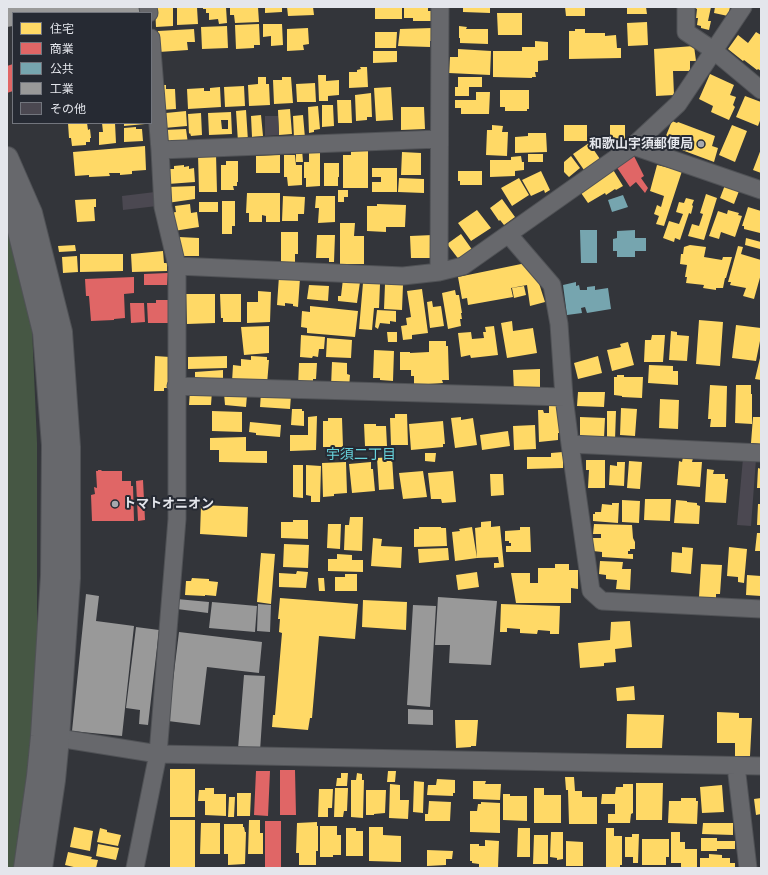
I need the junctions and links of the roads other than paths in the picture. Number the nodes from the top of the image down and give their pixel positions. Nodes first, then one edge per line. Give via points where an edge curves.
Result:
1 (440, 7) edge
2 (686, 7) edge
3 (743, 7) edge
4 (152, 50) edge
5 (713, 50) junction
6 (761, 90) edge
7 (440, 139) junction
8 (633, 146) junction
9 (160, 150) junction
10 (7, 158) edge
11 (761, 190) edge
12 (7, 197) edge
13 (509, 235) junction
14 (177, 266) junction
15 (439, 272) junction
16 (176, 386) junction
17 (564, 397) junction
18 (570, 444) junction
19 (761, 453) edge
20 (761, 609) edge
21 (50, 737) junction
22 (158, 754) junction
23 (736, 766) junction
24 (761, 766) edge
25 (25, 868) edge
26 (41, 868) edge
27 (135, 868) edge
28 (748, 868) edge

1 - 7 street
2 - 5 street via 686,32
3 - 5 street
4 - 9 street
5 - 6 street
5 - 8 street via 678,104
7 - 9 street
7 - 15 street
8 - 11 street
8 - 13 street
9 - 14 street via 163,207
10 - 21 street via 31,212 61,332 69,447 69,578
12 - 21 street via 15,215 44,332 53,445
13 - 15 street via 464,266
13 - 17 street via 552,285 559,324
14 - 15 street via 403,276
14 - 16 street
16 - 17 street
16 - 22 street via 177,519
17 - 18 street
18 - 19 street
18 - 20 street via 590,591 602,601
21 - 22 street
21 - 25 street via 38,776
21 - 26 street via 54,780
22 - 23 street
22 - 27 street
23 - 24 street
23 - 28 street

